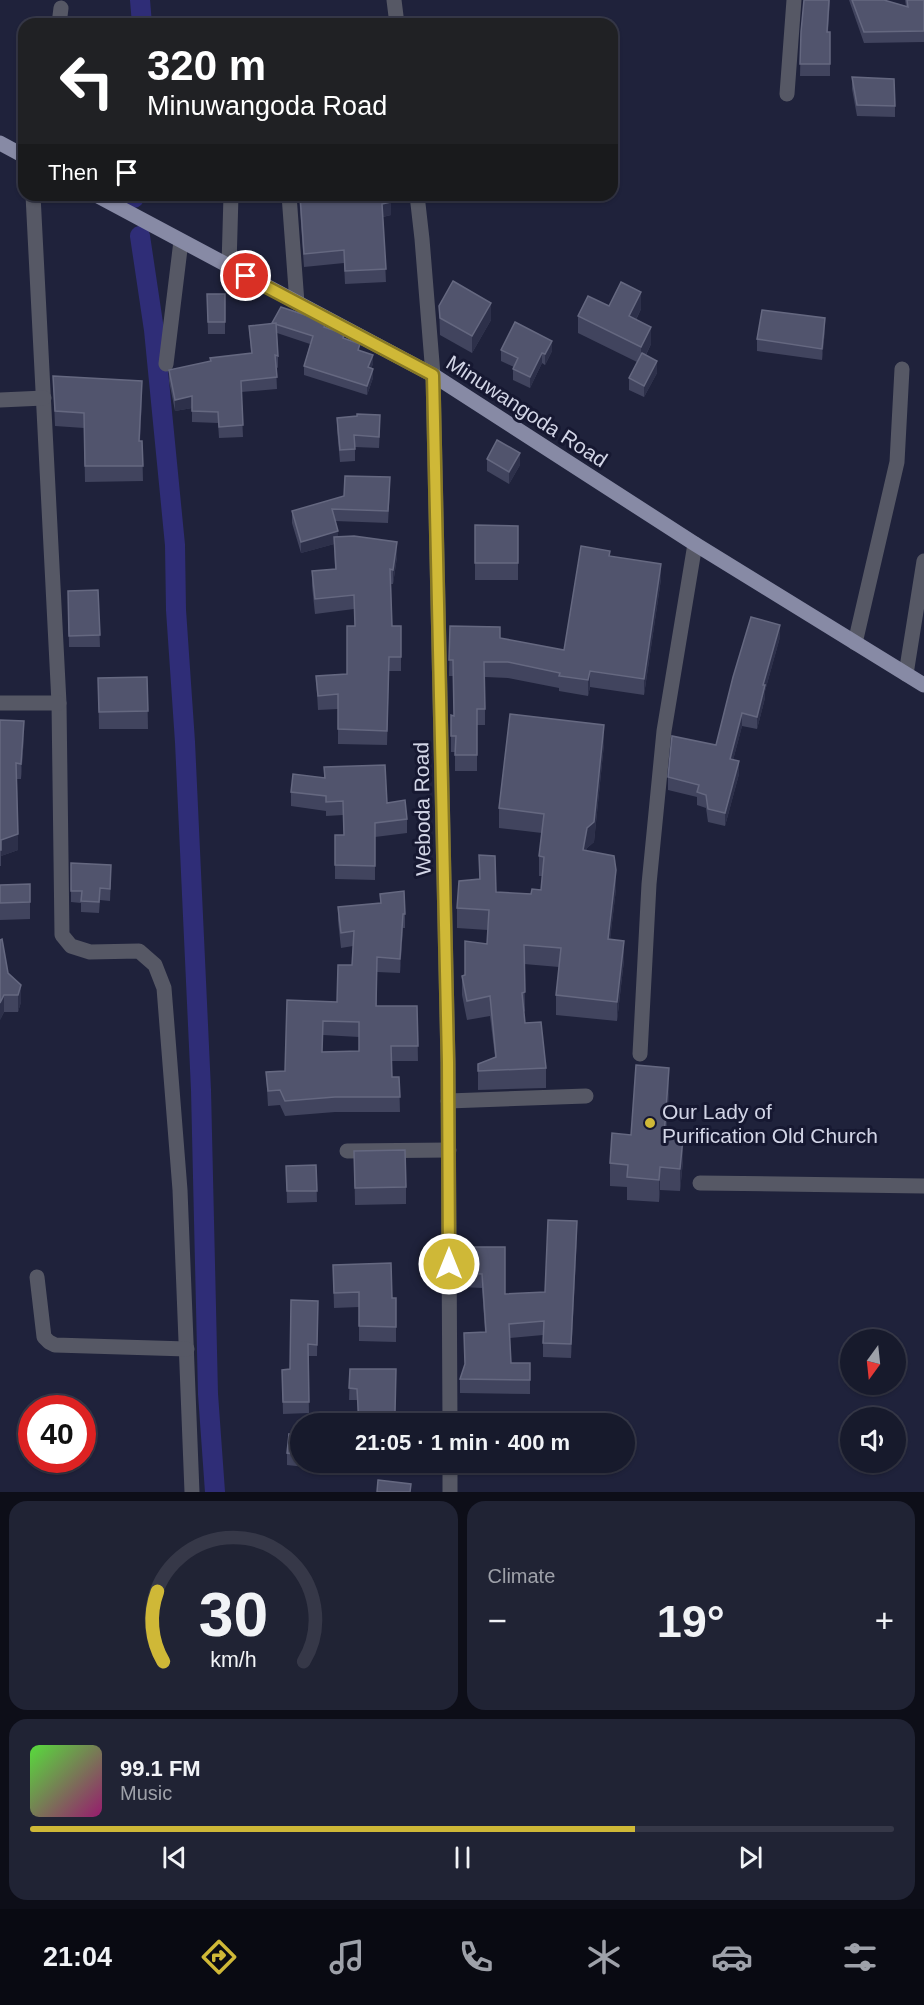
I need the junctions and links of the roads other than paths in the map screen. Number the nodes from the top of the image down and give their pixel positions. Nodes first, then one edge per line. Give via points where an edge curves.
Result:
1 (394, 0) edge
2 (794, 0) edge
3 (61, 8) dead end
4 (60, 18) edge
5 (396, 18) edge
6 (787, 94) dead end
7 (0, 143) edge
8 (18, 153) edge
9 (33, 201) edge
10 (107, 201) edge
11 (231, 201) edge
12 (289, 201) edge
13 (418, 201) edge
14 (180, 241) junction
15 (229, 266) junction
16 (297, 303) junction
17 (166, 364) dead end
18 (902, 369) dead end
19 (433, 375) junction
20 (44, 398) junction
21 (0, 400) edge
22 (695, 544) junction
23 (924, 561) edge
24 (855, 643) junction
25 (906, 674) junction
26 (924, 685) edge
27 (0, 703) edge
28 (59, 703) junction
29 (640, 1054) dead end
30 (586, 1096) dead end
31 (448, 1101) junction
32 (448, 1150) junction
33 (347, 1151) dead end
34 (700, 1183) dead end
35 (924, 1186) edge
36 (37, 1277) dead end
37 (187, 1349) junction
38 (450, 1413) edge
39 (450, 1473) edge
40 (192, 1492) edge
41 (450, 1492) edge

1 - 5 street
2 - 6 street
3 - 4 street
7 - 8 main road
9 - 20 street
10 - 14 main road, Minuwangoda Road
11 - 15 street
12 - 16 street
13 - 19 street, Weboda Road
14 - 15 main road, Minuwangoda Road
14 - 17 street
15 - 16 main road, Minuwangoda Road
16 - 19 main road, Minuwangoda Road
18 - 24 street via 897,462
19 - 22 main road, Minuwangoda Road
19 - 31 street, Weboda Road
20 - 21 street
20 - 28 street
22 - 24 main road, Minuwangoda Road
22 - 29 street via 664,731 649,884
23 - 25 street
24 - 25 main road, Minuwangoda Road
25 - 26 main road, Minuwangoda Road
27 - 28 street
28 - 37 street via 62,935 71,946 90,952 140,951 155,965 164,988 180,1190
30 - 31 street
31 - 32 street, Weboda Road
32 - 33 street
32 - 38 street, Weboda Road
34 - 35 street
36 - 37 street via 44,1337 55,1345
37 - 40 street
39 - 41 street

